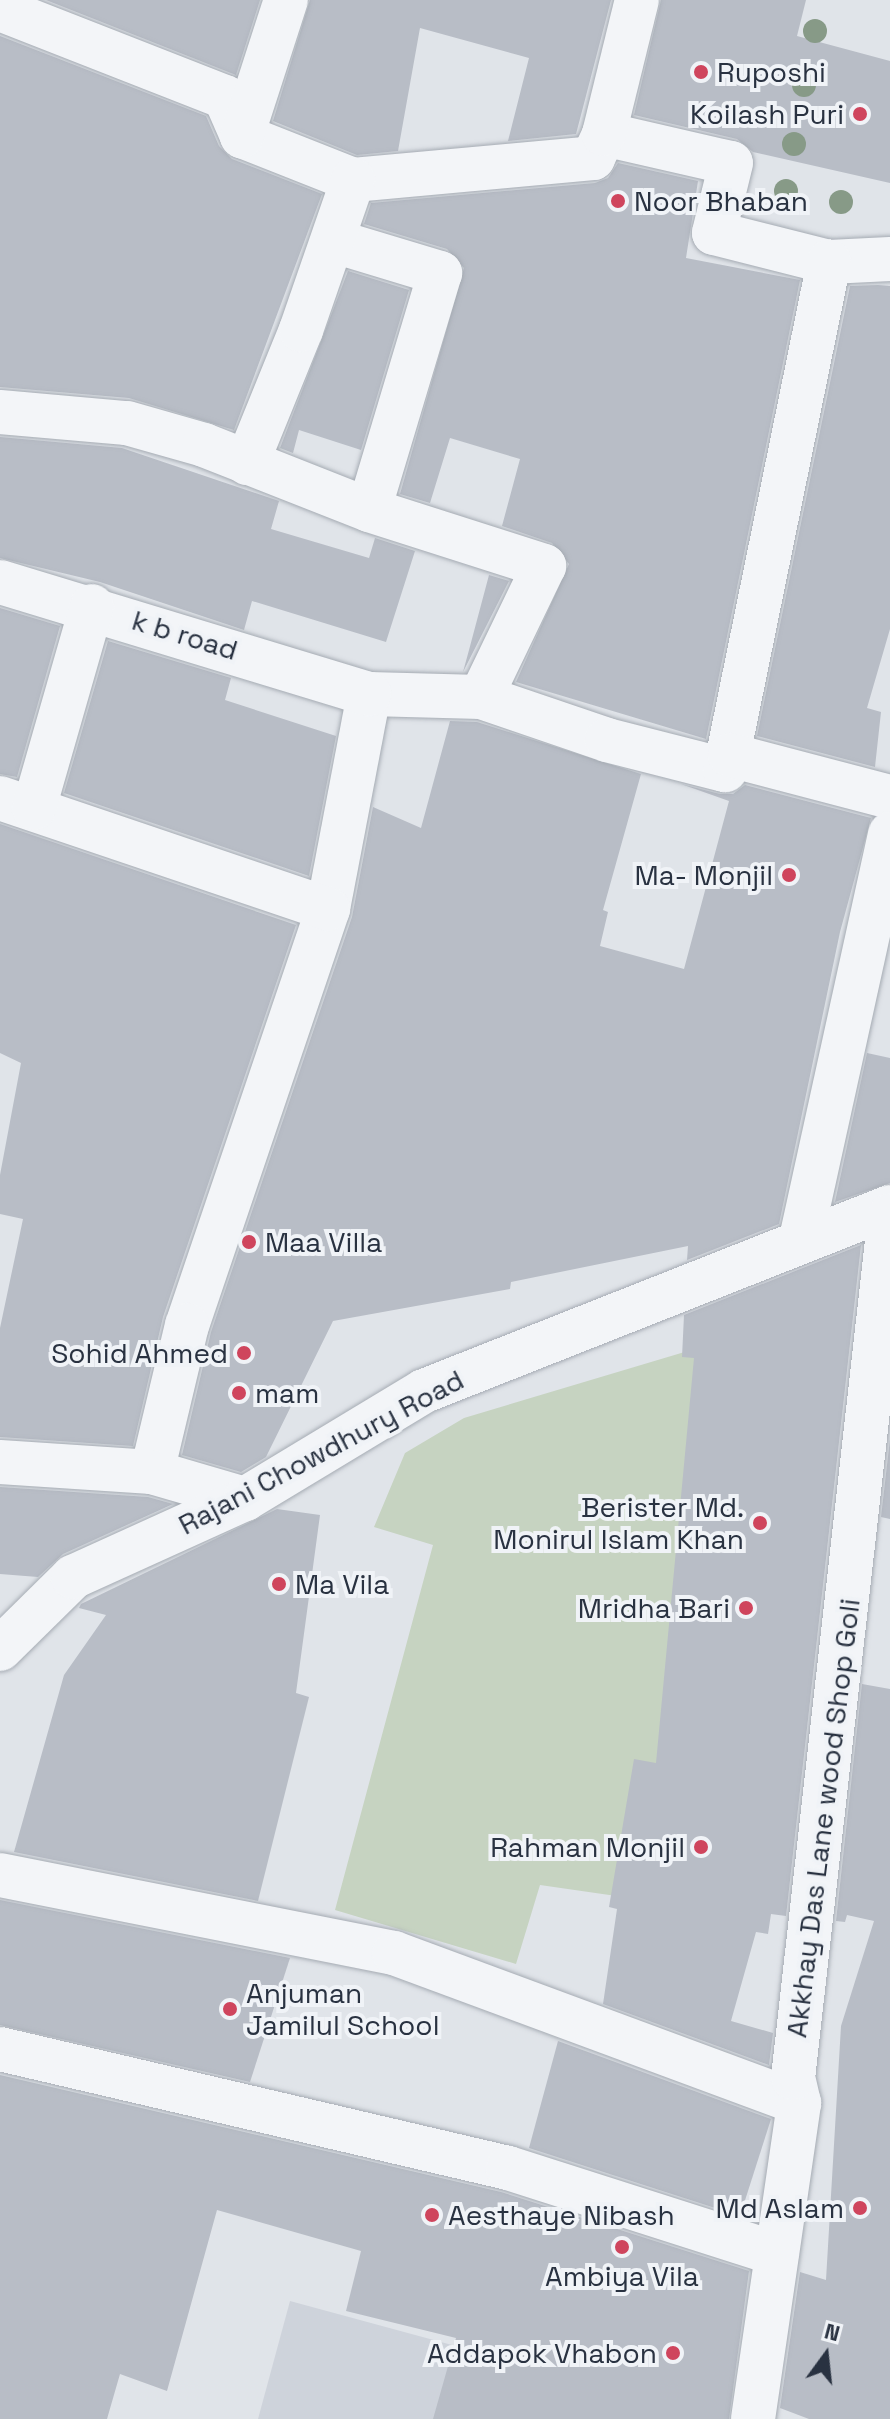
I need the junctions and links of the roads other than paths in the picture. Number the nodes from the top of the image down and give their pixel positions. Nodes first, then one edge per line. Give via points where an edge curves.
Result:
1 (286, 0) edge
2 (637, 0) edge
3 (0, 9) edge
4 (604, 134) junction
5 (242, 136) junction
6 (353, 180) junction
7 (334, 241) junction
8 (890, 259) edge
9 (829, 262) junction
10 (0, 412) edge
11 (247, 463) junction
12 (369, 510) junction
13 (0, 582) edge
14 (92, 606) junction
15 (369, 694) junction
16 (481, 697) junction
17 (730, 755) junction
18 (890, 797) edge
19 (17, 803) edge
20 (890, 834) edge
21 (328, 909) junction
22 (890, 1207) edge
23 (890, 1215) edge
24 (801, 1239) junction
25 (0, 1462) edge
26 (152, 1472) junction
27 (245, 1499) junction
28 (0, 1649) edge
29 (0, 1875) edge
30 (0, 2049) edge
31 (799, 2103) junction
32 (777, 2254) junction
33 (753, 2419) edge

1 - 5 street
2 - 4 street
3 - 5 street via 225,97
4 - 6 street via 593,158
4 - 9 street via 731,163 714,233
5 - 6 street
6 - 7 street
7 - 11 street
7 - 12 street via 440,273
8 - 9 street
9 - 17 street
10 - 11 street via 127,423
11 - 12 street
12 - 16 street via 544,566
13 - 14 street, k b road
14 - 15 street, k b road
14 - 19 street
15 - 16 street, k b road
15 - 21 street
16 - 17 street, k b road via 607,740 725,770
17 - 18 street
19 - 21 street
20 - 24 street
21 - 26 street via 187,1325
22 - 24 street, Rajani Chowdhury Road
23 - 31 street, Akkhay Das Lane wood Shop Goli via 793,2078
24 - 27 street, Rajani Chowdhury Road via 424,1391
25 - 26 street
26 - 27 street
27 - 28 street, Rajani Chowdhury Road via 73,1577
29 - 31 street via 394,1953
30 - 32 street via 508,2168
31 - 32 street, Akkhay Das Lane wood Shop Goli
32 - 33 street, Akkhay Das Lane wood Shop Goli

